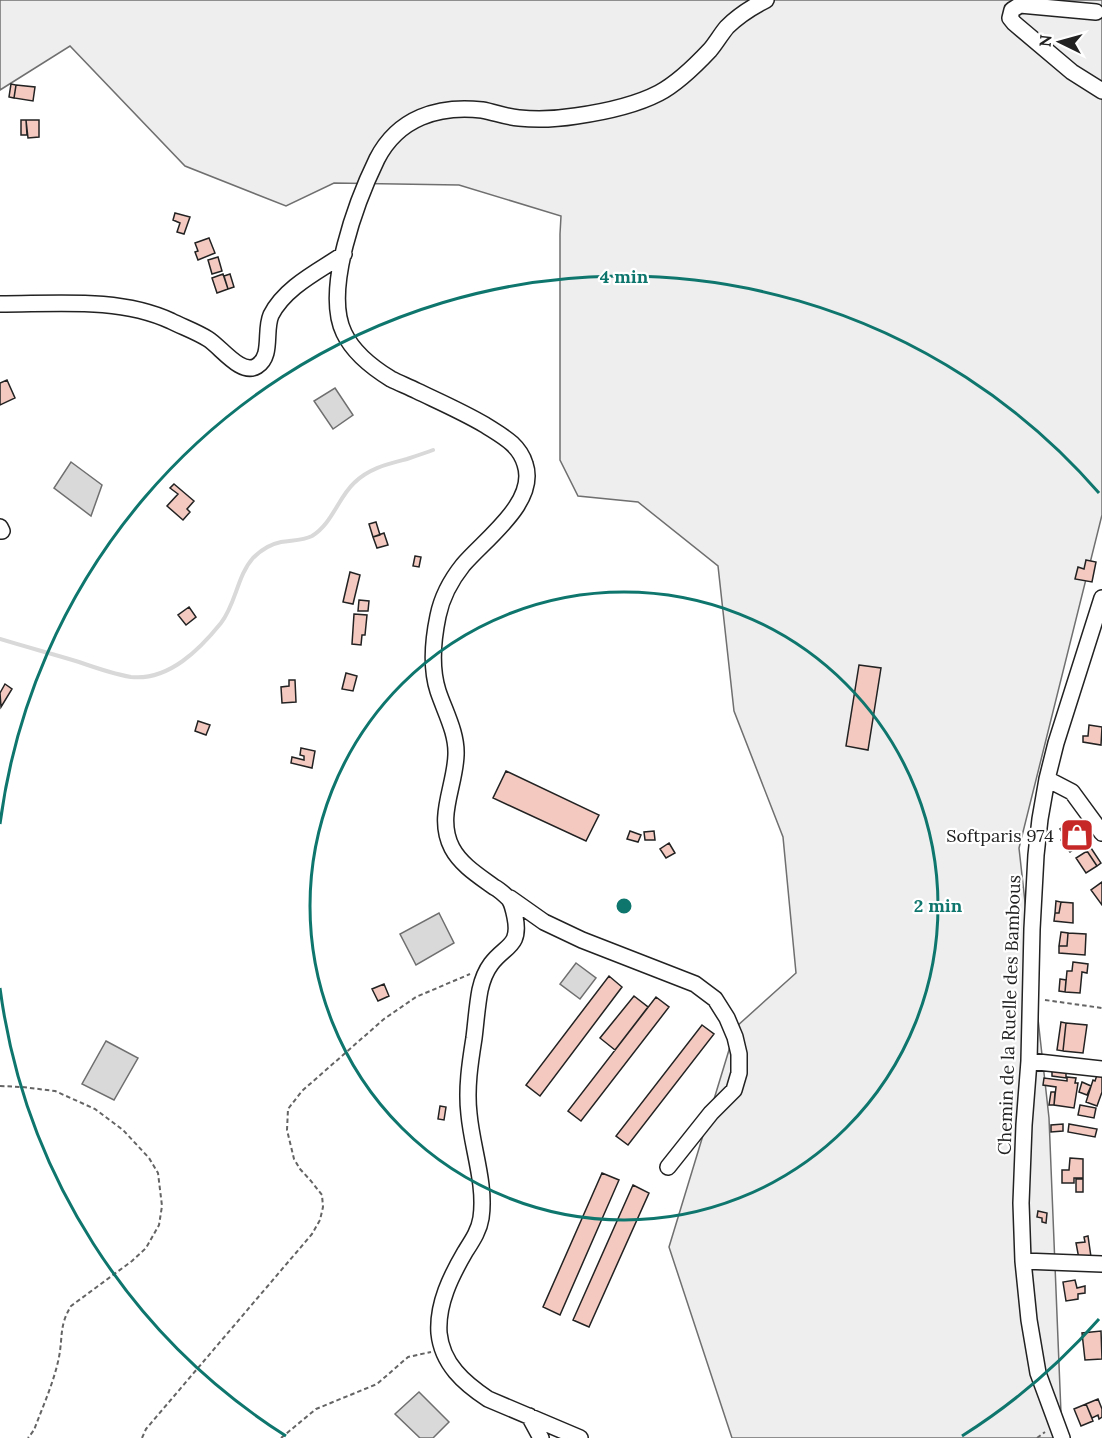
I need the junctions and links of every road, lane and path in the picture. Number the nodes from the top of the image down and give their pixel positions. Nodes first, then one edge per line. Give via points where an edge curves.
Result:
1 (766, 0) edge
2 (1082, 0) edge
3 (1099, 14) edge
4 (1102, 91) edge
5 (344, 254) junction
6 (0, 304) edge
7 (1102, 598) edge
8 (1047, 779) junction
9 (1102, 833) edge
10 (508, 897) junction
11 (471, 973) dead end
12 (1031, 998) junction
13 (1102, 1008) edge
14 (1029, 1060) junction
15 (1102, 1070) edge
16 (0, 1086) edge
17 (668, 1167) dead end
18 (1023, 1262) junction
19 (1102, 1264) edge
20 (442, 1349) junction
21 (530, 1416) junction
22 (28, 1438) edge
23 (142, 1438) edge
24 (281, 1438) edge
25 (541, 1438) edge
26 (580, 1438) edge
27 (1062, 1438) edge

1 - 5 street via 729,26 686,74 661,92 638,101 578,116 547,119 514,118 465,109 435,111 396,131 368,180
2 - 3 street
3 - 4 street via 1020,4 1012,10 1010,18 1072,72
5 - 6 street via 288,292 279,303 271,316 265,355 254,368 235,363 209,339 136,310 97,303
5 - 10 street via 336,293 337,312 353,348 392,379 510,440 527,469 523,496 511,514 451,582 441,601 434,637 437,687 456,749 446,803 449,842 465,865
7 - 8 street, Chemin de la Ruelle des Bambous
8 - 9 street via 1072,792
8 - 12 street, Chemin de la Ruelle des Bambous via 1036,855
10 - 17 street via 544,922 695,984 715,999 735,1037 740,1072 734,1090
10 - 20 street via 514,911 516,936 491,963 483,981 470,1068 468,1113 481,1191 480,1227 445,1293 439,1331
11 - 23 path via 416,997 384,1020 302,1091 288,1109 287,1130 294,1159 322,1195 320,1220
12 - 13 path
12 - 14 street, Chemin de la Ruelle des Bambous
14 - 15 street
14 - 18 street, Chemin de la Ruelle des Bambous via 1021,1203
16 - 22 path via 55,1091 95,1109 123,1130 149,1158 158,1173 162,1206 159,1226 146,1248 71,1306 62,1328 56,1368
18 - 19 street
18 - 27 street, Chemin de la Ruelle des Bambous via 1038,1373
20 - 21 street via 461,1380 488,1399
20 - 24 path via 408,1357 377,1384 316,1409
21 - 25 street
21 - 26 street

